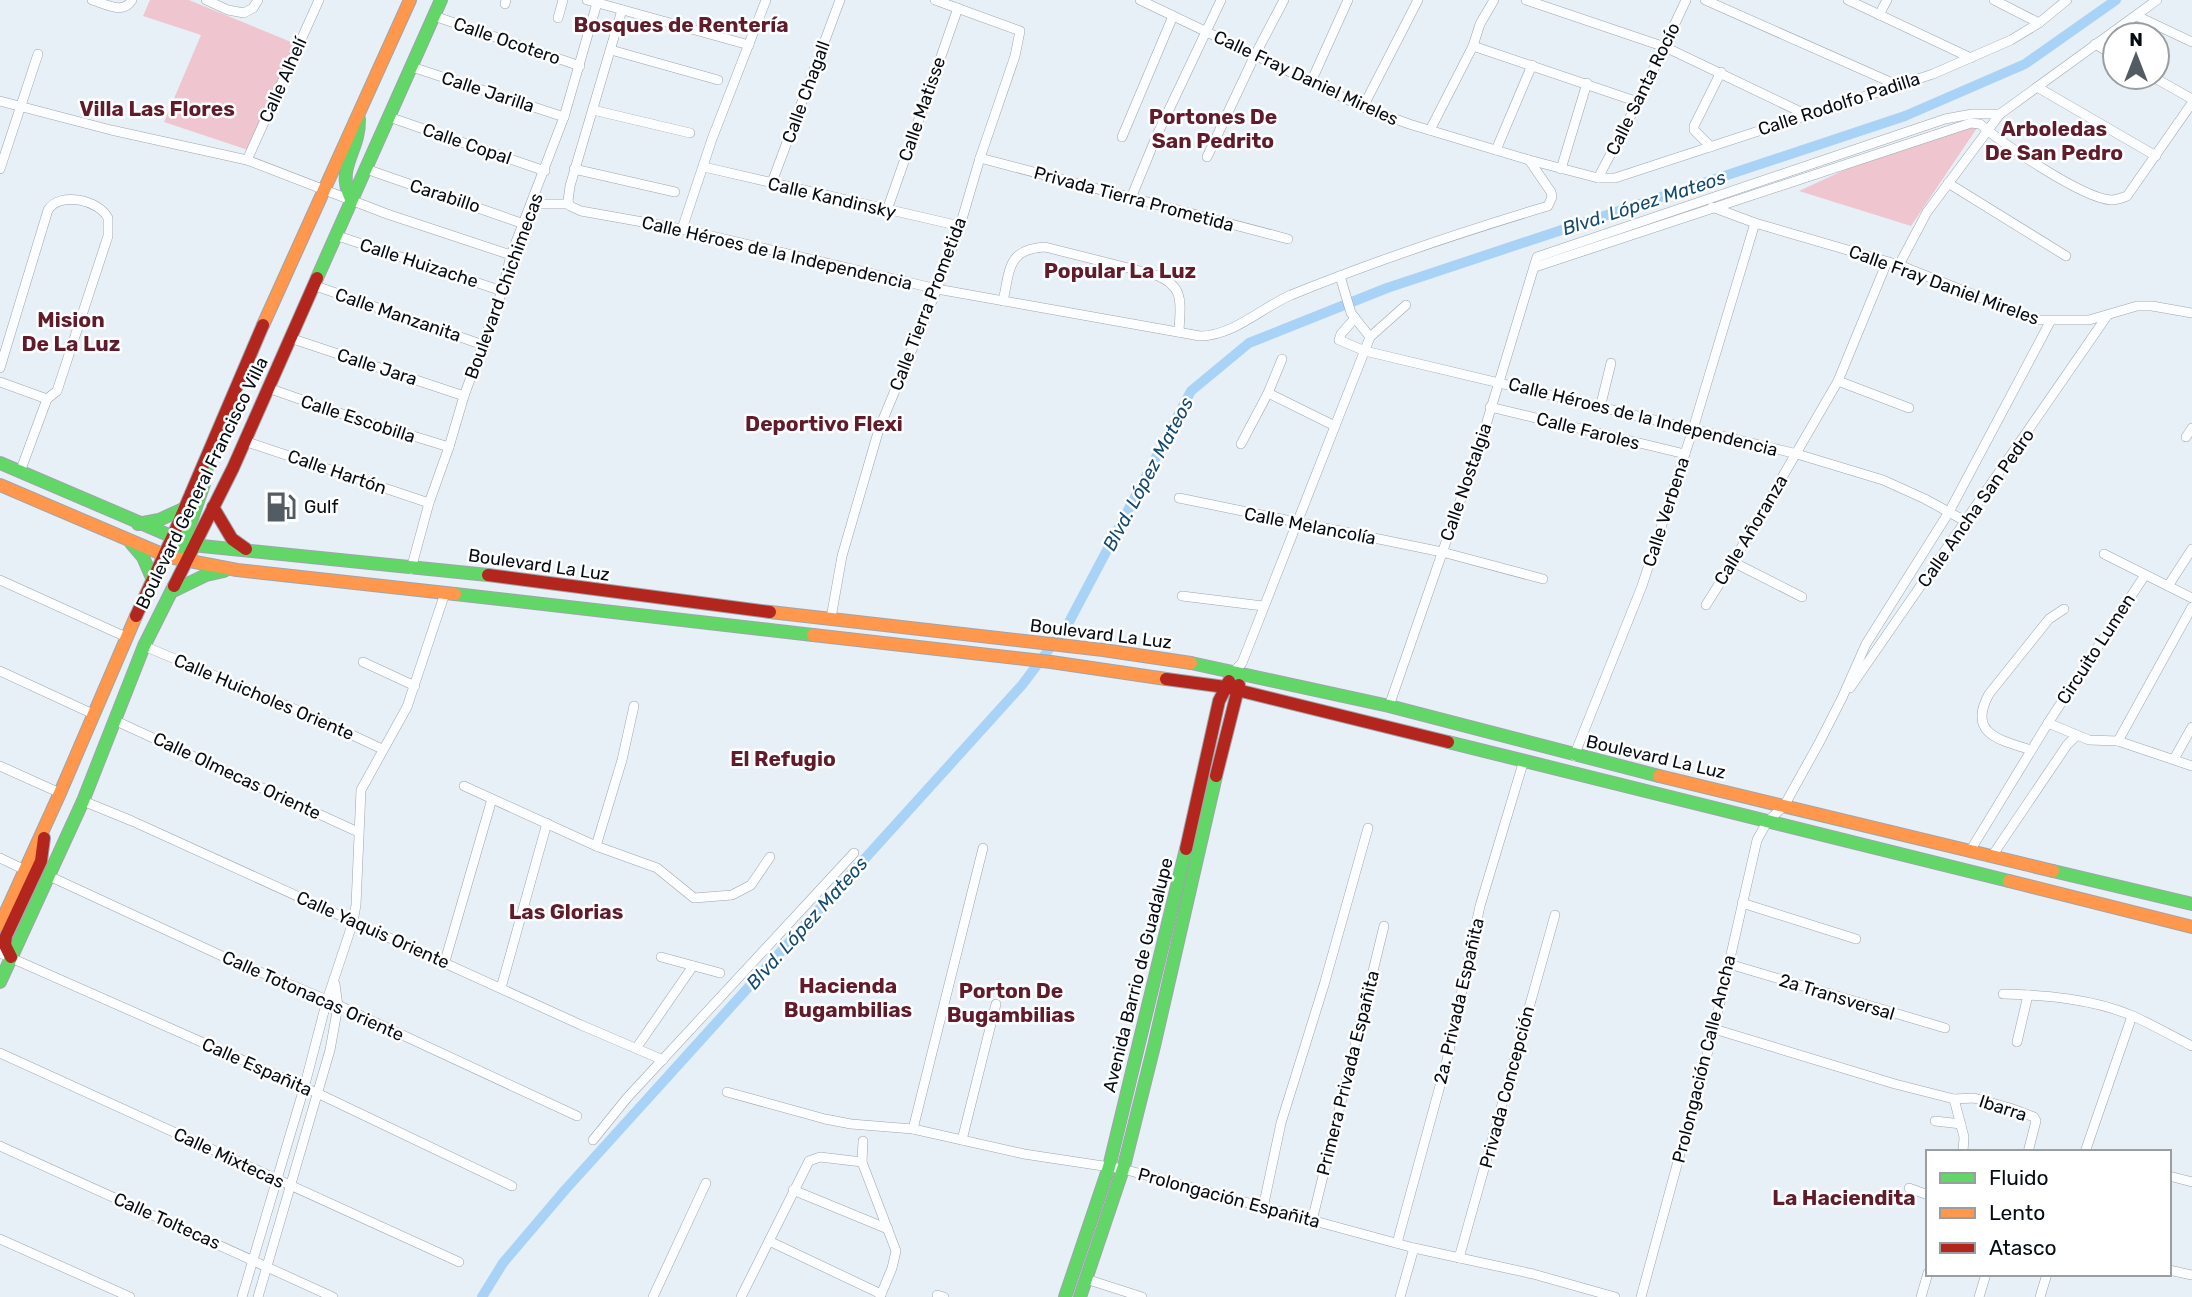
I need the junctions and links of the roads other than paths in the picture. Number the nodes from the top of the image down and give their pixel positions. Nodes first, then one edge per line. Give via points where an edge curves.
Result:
1 (92, 0) edge
2 (132, 0) edge
3 (206, 0) edge
4 (319, 0) edge
5 (410, 0) edge
6 (441, 0) edge
7 (563, 0) edge
8 (587, 0) edge
9 (766, 0) edge
10 (840, 0) edge
11 (935, 0) edge
12 (1140, 0) edge
13 (1221, 0) edge
14 (1284, 0) edge
15 (1348, 0) edge
16 (1418, 0) edge
17 (1494, 0) edge
18 (1527, 0) edge
19 (1686, 0) edge
20 (1705, 0) edge
21 (1848, 0) edge
22 (1887, 0) edge
23 (1994, 0) edge
24 (2067, 0) edge
25 (2157, 0) edge
26 (257, 1) edge
27 (597, 3) junction
28 (958, 8) junction
29 (622, 10) junction
30 (1879, 15) junction
31 (434, 16) junction
32 (1173, 16) junction
33 (2137, 16) junction
34 (558, 18) dead end
35 (2039, 23) junction
36 (1206, 32) junction
37 (2192, 42) edge
38 (2095, 44) junction
39 (749, 45) junction
40 (1473, 46) junction
41 (1665, 47) junction
42 (2101, 48) edge
43 (611, 50) junction
44 (38, 54) dead end
45 (1255, 55) junction
46 (1971, 58) junction
47 (1532, 65) junction
48 (412, 66) junction
49 (580, 66) junction
50 (1721, 72) junction
51 (718, 80) dead end
52 (1311, 82) junction
53 (1587, 83) junction
54 (1897, 85) junction
55 (2037, 87) junction
56 (2171, 88) edge
57 (0, 101) edge
58 (2192, 101) edge
59 (1638, 102) junction
60 (21, 107) junction
61 (1363, 107) junction
62 (593, 110) junction
63 (2000, 114) junction
64 (1807, 115) junction
65 (390, 117) junction
66 (564, 117) junction
67 (359, 118) junction
68 (1430, 130) junction
69 (1988, 130) junction
70 (690, 133) dead end
71 (1122, 137) dead end
72 (1710, 147) junction
73 (1496, 150) junction
74 (2156, 156) junction
75 (1206, 157) dead end
76 (980, 158) junction
77 (247, 160) junction
78 (1529, 160) junction
79 (704, 167) junction
80 (0, 169) edge
81 (366, 169) junction
82 (574, 169) junction
83 (1562, 169) junction
84 (545, 172) junction
85 (1598, 178) junction
86 (1948, 183) junction
87 (771, 184) junction
88 (326, 189) junction
89 (675, 192) dead end
90 (1131, 198) junction
91 (351, 199) junction
92 (1700, 202) junction
93 (532, 204) junction
94 (569, 204) junction
95 (1714, 208) junction
96 (887, 210) junction
97 (581, 211) joint
98 (1755, 223) junction
99 (524, 224) junction
100 (960, 226) junction
101 (682, 229) junction
102 (335, 235) junction
103 (1288, 239) dead end
104 (511, 255) junction
105 (2066, 256) dead end
106 (1536, 262) junction
107 (1887, 262) junction
108 (1899, 265) junction
109 (1341, 280) junction
110 (313, 285) junction
111 (937, 289) junction
112 (502, 292) junction
113 (1003, 301) junction
114 (1406, 305) dead end
115 (2192, 313) edge
116 (1353, 316) junction
117 (2107, 316) junction
118 (2050, 322) junction
119 (1179, 332) junction
120 (1370, 337) junction
121 (290, 338) junction
122 (483, 345) junction
123 (1365, 351) junction
124 (1282, 359) dead end
125 (1611, 363) dead end
126 (0, 368) edge
127 (1838, 381) junction
128 (0, 382) edge
129 (1498, 382) junction
130 (268, 388) junction
131 (1268, 393) junction
132 (464, 396) junction
133 (47, 399) junction
134 (1490, 407) junction
135 (1600, 408) junction
136 (1909, 408) dead end
137 (1335, 426) junction
138 (1693, 429) junction
139 (244, 441) junction
140 (1241, 444) dead end
141 (449, 447) junction
142 (208, 452) junction
143 (1685, 454) junction
144 (1797, 454) junction
145 (0, 463) edge
146 (20, 472) junction
147 (0, 485) edge
148 (1179, 498) dead end
149 (429, 503) junction
150 (213, 507) junction
151 (183, 509) junction
152 (1949, 512) junction
153 (1967, 522) junction
154 (138, 524) junction
155 (1297, 524) junction
156 (129, 540) junction
157 (183, 542) junction
158 (2192, 548) edge
159 (249, 551) junction
160 (1442, 552) junction
161 (163, 554) junction
162 (2104, 554) dead end
163 (183, 561) junction
164 (1733, 562) junction
165 (411, 569) junction
166 (237, 570) junction
167 (2145, 575) junction
168 (1543, 579) dead end
169 (0, 580) edge
170 (153, 580) junction
171 (2168, 586) junction
172 (172, 591) junction
173 (444, 593) junction
174 (1182, 596) dead end
175 (1802, 597) dead end
176 (2192, 598) edge
177 (1706, 605) dead end
178 (1263, 606) junction
179 (2192, 607) edge
180 (2064, 609) dead end
181 (831, 618) junction
182 (157, 619) junction
183 (125, 637) junction
184 (144, 646) junction
185 (1103, 650) junction
186 (363, 662) dead end
187 (1098, 668) junction
188 (1240, 669) junction
189 (0, 671) edge
190 (415, 686) junction
191 (1232, 689) junction
192 (1842, 698) junction
193 (634, 706) dead end
194 (1390, 706) junction
195 (93, 714) junction
196 (117, 721) junction
197 (2048, 723) junction
198 (2192, 727) edge
199 (2076, 736) junction
200 (2118, 741) junction
201 (382, 748) junction
202 (2031, 750) junction
203 (1574, 756) junction
204 (2174, 759) junction
205 (1524, 760) junction
206 (0, 766) edge
207 (2192, 766) edge
208 (464, 786) dead end
209 (60, 793) junction
210 (492, 799) junction
211 (83, 801) junction
212 (1784, 806) junction
213 (1767, 822) junction
214 (547, 823) junction
215 (45, 827) junction
216 (1367, 828) dead end
217 (358, 831) junction
218 (596, 846) junction
219 (983, 848) dead end
220 (1970, 851) junction
221 (854, 853) dead end
222 (1992, 856) junction
223 (770, 857) dead end
224 (0, 858) edge
225 (25, 870) junction
226 (49, 876) junction
227 (1742, 903) junction
228 (2192, 904) edge
229 (1555, 915) dead end
230 (353, 922) junction
231 (0, 925) edge
232 (1384, 926) dead end
233 (2192, 927) edge
234 (1856, 939) dead end
235 (5, 955) edge
236 (661, 957) dead end
237 (445, 961) junction
238 (1729, 964) junction
239 (693, 966) junction
240 (720, 973) dead end
241 (0, 982) edge
242 (335, 982) junction
243 (501, 988) junction
244 (2003, 994) dead end
245 (2028, 995) junction
246 (327, 1000) junction
247 (996, 1004) dead end
248 (338, 1006) junction
249 (2132, 1016) junction
250 (1945, 1028) dead end
251 (1714, 1029) junction
252 (2017, 1042) dead end
253 (2192, 1046) edge
254 (637, 1047) junction
255 (0, 1053) edge
256 (663, 1060) junction
257 (304, 1088) junction
258 (727, 1091) dead end
259 (317, 1093) junction
260 (1957, 1099) junction
261 (577, 1116) dead end
262 (1935, 1121) dead end
263 (1961, 1124) junction
264 (913, 1129) junction
265 (593, 1140) dead end
266 (962, 1140) junction
267 (863, 1141) dead end
268 (0, 1146) edge
269 (1962, 1150) edge
270 (2029, 1150) edge
271 (2086, 1150) edge
272 (862, 1162) junction
273 (1109, 1167) junction
274 (1123, 1170) junction
275 (2171, 1177) edge
276 (278, 1180) junction
277 (2192, 1182) edge
278 (706, 1183) dead end
279 (512, 1186) dead end
280 (290, 1187) junction
281 (1909, 1188) dead end
282 (793, 1190) junction
283 (1926, 1194) edge
284 (1263, 1208) junction
285 (1312, 1221) junction
286 (888, 1229) junction
287 (0, 1239) edge
288 (769, 1241) junction
289 (1397, 1243) junction
290 (1414, 1248) junction
291 (1459, 1258) junction
292 (253, 1259) junction
293 (459, 1262) dead end
294 (267, 1266) junction
295 (2171, 1270) edge
296 (2192, 1275) edge
297 (1927, 1276) edge
298 (1985, 1276) edge
299 (2046, 1276) edge
300 (1086, 1279) junction
301 (880, 1295) edge
302 (130, 1297) edge
303 (242, 1297) edge
304 (258, 1297) edge
305 (333, 1297) edge
306 (653, 1297) edge
307 (741, 1297) edge
308 (1065, 1297) edge
309 (1080, 1297) edge
310 (1142, 1297) edge
311 (1399, 1297) edge
312 (1615, 1297) edge
313 (1641, 1297) edge
314 (1921, 1297) edge
315 (1979, 1297) edge
316 (2040, 1297) edge

1 - 2 street via 125,9
3 - 26 street via 244,13
4 - 77 street, Calle Alhelí
5 - 67 main road, Boulevard General Francisco Villa
6 - 31 main road, Boulevard General Francisco Villa
7 - 34 street
8 - 27 street
9 - 39 street
10 - 87 street, Calle Chagall
11 - 28 street
12 - 32 street, Calle Fray Daniel Mireles
13 - 36 street
14 - 45 street
15 - 52 street
16 - 61 street
17 - 40 street
18 - 41 street
19 - 41 street, Calle Santa Rocío
20 - 54 street
21 - 30 street
22 - 30 street
23 - 35 street
24 - 35 street, Calle Rodolfo Padilla
25 - 33 street
27 - 29 street
27 - 49 street, Boulevard Chichimecas
28 - 76 street, Calle Tierra Prometida via 1020,31
28 - 96 street, Calle Matisse
29 - 39 street
29 - 43 street, Boulevard Chichimecas
30 - 46 street
31 - 48 main road, Boulevard General Francisco Villa
31 - 49 street, Calle Ocotero
32 - 36 street, Calle Fray Daniel Mireles
32 - 71 street
33 - 37 street
33 - 38 street
35 - 46 street, Calle Rodolfo Padilla
36 - 45 street, Calle Fray Daniel Mireles
36 - 90 street
38 - 42 street
38 - 55 street
39 - 79 street
40 - 47 street
40 - 68 street
41 - 50 street
41 - 59 street, Calle Santa Rocío
43 - 51 street
43 - 62 street, Boulevard Chichimecas
44 - 60 street
45 - 52 street, Calle Fray Daniel Mireles
45 - 75 street
46 - 54 street, Calle Rodolfo Padilla
47 - 53 street
47 - 73 street
48 - 65 main road, Boulevard General Francisco Villa
48 - 66 street, Calle Jarilla
49 - 66 street, Boulevard Chichimecas
50 - 64 street
50 - 72 street via 1694,126
52 - 61 street, Calle Fray Daniel Mireles
53 - 59 street
53 - 83 street
54 - 64 street, Calle Rodolfo Padilla
55 - 63 street
55 - 74 street
56 - 58 street
57 - 60 street
58 - 74 street
59 - 85 street, Calle Santa Rocío
60 - 77 street
60 - 80 street
61 - 68 street, Calle Fray Daniel Mireles
62 - 70 street
62 - 82 street, Boulevard Chichimecas
63 - 69 street
63 - 92 street via 1945,119
64 - 72 street, Calle Rodolfo Padilla
65 - 81 main road, Boulevard General Francisco Villa
65 - 84 street, Calle Copal
66 - 84 street, Boulevard Chichimecas
67 - 88 main road, Boulevard General Francisco Villa
67 - 91 main road via 359,143 343,177
68 - 73 street, Calle Fray Daniel Mireles
69 - 74 street via 2031,161 2109,200 2127,196
69 - 86 street
69 - 95 street via 1971,123
72 - 85 street, Calle Rodolfo Padilla via 1615,178
73 - 78 street, Calle Fray Daniel Mireles
76 - 90 street, Privada Tierra Prometida
76 - 100 street, Calle Tierra Prometida
77 - 88 street
78 - 83 street, Calle Fray Daniel Mireles
78 - 109 street via 1551,192 1548,206 1458,233
79 - 87 street, Calle Kandinsky
79 - 101 street
81 - 91 main road, Boulevard General Francisco Villa
81 - 99 street, Carabillo
82 - 89 street
82 - 94 street, Boulevard Chichimecas
83 - 85 street, Calle Fray Daniel Mireles
84 - 93 street, Boulevard Chichimecas
86 - 105 street
86 - 108 street
87 - 96 street, Calle Kandinsky
88 - 91 street
88 - 142 main road, Boulevard General Francisco Villa
90 - 103 street, Privada Tierra Prometida
91 - 102 main road, Boulevard General Francisco Villa
91 - 104 street
92 - 95 street, Calle Fray Daniel Mireles
92 - 106 street
93 - 94 street
93 - 99 street, Boulevard Chichimecas
94 - 97 street, Boulevard Chichimecas
95 - 98 street, Calle Fray Daniel Mireles
95 - 106 street
96 - 100 street, Calle Kandinsky
97 - 101 street, Calle Héroes de la Independencia
98 - 107 street, Calle Fray Daniel Mireles
98 - 138 street, Calle Verbena
99 - 104 street, Boulevard Chichimecas
100 - 111 street, Calle Tierra Prometida
101 - 111 street, Calle Héroes de la Independencia
102 - 110 main road, Boulevard General Francisco Villa
102 - 112 street, Calle Huizache
104 - 112 street, Boulevard Chichimecas
106 - 129 street, Calle Nostalgia
107 - 108 street, Calle Fray Daniel Mireles
107 - 127 street, Calle Añoranza
108 - 118 street, Calle Fray Daniel Mireles
109 - 116 street
109 - 119 street via 1288,296 1211,336
110 - 121 main road, Boulevard General Francisco Villa
110 - 122 street, Calle Manzanita
111 - 113 street, Calle Héroes de la Independencia
111 - 181 street, Calle Tierra Prometida via 879,429 842,556
112 - 122 street, Boulevard Chichimecas
113 - 119 street, Calle Héroes de la Independencia
113 - 119 street via 1017,256 1029,248 1045,247 1170,280 1179,293
114 - 120 street, Avenida Barrio de Guadalupe
115 - 117 street, Calle Fray Daniel Mireles via 2137,306
116 - 120 street
116 - 123 street, Calle Héroes de la Independencia via 1339,340
117 - 118 street, Calle Fray Daniel Mireles
117 - 153 street, Calle Ancha San Pedro
118 - 152 street, Calle Ancha San Pedro
120 - 123 street, Avenida Barrio de Guadalupe
121 - 130 main road, Boulevard General Francisco Villa
121 - 132 street, Calle Jara
122 - 132 street, Boulevard Chichimecas
123 - 129 street, Calle Héroes de la Independencia
123 - 137 street, Avenida Barrio de Guadalupe
124 - 131 street
125 - 135 street
126 - 133 street via 52,203 69,199 101,208 109,229 57,391
127 - 136 street
127 - 144 street, Calle Añoranza
128 - 133 street
129 - 134 street, Calle Nostalgia
129 - 135 street, Calle Héroes de la Independencia
130 - 139 main road, Boulevard General Francisco Villa
130 - 141 street, Calle Escobilla
131 - 137 street
131 - 140 street
132 - 141 street, Boulevard Chichimecas
133 - 146 street
134 - 143 street, Calle Faroles
134 - 160 street, Calle Nostalgia
135 - 138 street, Calle Héroes de la Independencia
137 - 155 street, Avenida Barrio de Guadalupe
138 - 143 street, Calle Verbena
138 - 144 street, Calle Héroes de la Independencia
139 - 149 street, Calle Hartón
139 - 150 main road, Boulevard General Francisco Villa
141 - 149 street, Boulevard Chichimecas
142 - 151 main road, Boulevard General Francisco Villa
142 - 157 main road via 204,484
143 - 203 street, Calle Verbena via 1642,586
144 - 152 street, Calle Héroes de la Independencia via 1883,480
144 - 164 street, Calle Añoranza
145 - 146 main road, Boulevard La Luz
146 - 154 main road, Boulevard La Luz
147 - 156 main road, Boulevard La Luz
148 - 155 street, Calle Melancolía
149 - 165 street, Boulevard Chichimecas
150 - 157 main road, Boulevard General Francisco Villa
150 - 159 main road via 232,539
151 - 154 main road
151 - 157 main road, Boulevard General Francisco Villa
152 - 153 street, Calle Héroes de la Independencia
152 - 192 street, Calle Ancha San Pedro via 1866,644
153 - 192 street, Calle Ancha San Pedro
154 - 157 main road, Boulevard La Luz
155 - 160 street, Calle Melancolía
155 - 178 street, Avenida Barrio de Guadalupe
156 - 161 main road, Boulevard La Luz
156 - 170 main road
157 - 159 main road, Boulevard La Luz
157 - 161 main road, Boulevard General Francisco Villa
157 - 163 main road, Boulevard General Francisco Villa
157 - 163 main road via 178,549
158 - 171 street
159 - 165 main road, Boulevard La Luz
160 - 168 street, Calle Melancolía
160 - 194 street, Calle Nostalgia
161 - 163 main road, Boulevard La Luz
161 - 170 main road, Boulevard General Francisco Villa
162 - 167 street, Circuito Lumen
163 - 166 main road, Boulevard La Luz
163 - 172 main road, Boulevard General Francisco Villa
163 - 182 main road via 162,598
164 - 175 street
164 - 177 street, Calle Añoranza
165 - 181 main road, Boulevard La Luz
166 - 172 main road via 206,575
166 - 173 main road, Boulevard La Luz
167 - 171 street, Circuito Lumen
167 - 197 street, Circuito Lumen
169 - 183 street
170 - 183 main road, Boulevard General Francisco Villa
171 - 176 street, Circuito Lumen
172 - 182 main road, Boulevard General Francisco Villa
173 - 187 main road, Boulevard La Luz
173 - 190 street
174 - 178 street
178 - 188 street, Avenida Barrio de Guadalupe
179 - 200 street
180 - 202 street via 2049,619 1983,705 1986,732
181 - 185 main road, Boulevard La Luz
182 - 184 main road, Boulevard General Francisco Villa
183 - 195 main road, Boulevard General Francisco Villa
184 - 196 main road, Boulevard General Francisco Villa
184 - 201 street, Calle Huicholes Oriente
185 - 187 main road
185 - 188 main road, Boulevard La Luz
186 - 190 street
187 - 191 main road, Boulevard La Luz
188 - 191 main road, Avenida Barrio de Guadalupe
188 - 194 main road, Boulevard La Luz
189 - 195 street
190 - 201 street
191 - 205 main road, Boulevard La Luz
191 - 273 main road, Avenida Barrio de Guadalupe via 1216,713
191 - 274 main road, Avenida Barrio de Guadalupe via 1199,857
192 - 212 street, Calle Ancha San Pedro
193 - 218 street
194 - 203 main road, Boulevard La Luz
195 - 209 main road, Boulevard General Francisco Villa
196 - 211 main road, Boulevard General Francisco Villa
196 - 217 street, Calle Olmecas Oriente
197 - 199 street, Circuito Lumen
197 - 202 street, Circuito Lumen
198 - 204 street
199 - 200 street, Circuito Lumen
199 - 222 street
200 - 204 street, Circuito Lumen
201 - 217 street via 361,790
202 - 220 street, Circuito Lumen
203 - 212 main road, Boulevard La Luz
204 - 207 street, Circuito Lumen
205 - 213 main road, Boulevard La Luz
205 - 289 street, 2a. Privada Españita via 1480,906 1447,1060
206 - 209 street
208 - 210 street
209 - 215 main road, Boulevard General Francisco Villa
210 - 214 street
210 - 237 street
211 - 226 main road, Boulevard General Francisco Villa
211 - 230 street, Calle Yaquis Oriente
212 - 213 street, Calle Ancha San Pedro
212 - 220 main road, Boulevard La Luz
213 - 227 street, Prolongación Calle Ancha via 1757,840
213 - 233 main road, Boulevard La Luz
214 - 218 street
214 - 243 street
215 - 225 main road, Boulevard General Francisco Villa
215 - 235 main road via 41,861 5,939
216 - 284 street via 1281,1123
217 - 230 street
218 - 223 street via 657,868 694,898 732,895 751,886
219 - 264 street
220 - 222 main road, Boulevard La Luz
221 - 256 street
222 - 228 main road, Boulevard La Luz
224 - 225 street
225 - 231 main road, Boulevard General Francisco Villa
226 - 235 main road, Boulevard General Francisco Villa
226 - 246 street, Calle Totonacas Oriente
227 - 234 street
227 - 238 street, Prolongación Calle Ancha
229 - 291 street, Privada Concepción
230 - 237 street, Calle Yaquis Oriente
230 - 242 street
232 - 285 street, Primera Privada Españita
235 - 241 main road, Boulevard General Francisco Villa
235 - 257 street, Calle Españita
236 - 239 street
237 - 243 street, Calle Yaquis Oriente
238 - 250 street, 2a Transversal
238 - 251 street, Prolongación Calle Ancha
239 - 240 street
239 - 254 street
242 - 246 street
242 - 248 street
243 - 254 street, Calle Yaquis Oriente
244 - 245 street
245 - 249 street
245 - 252 street
246 - 248 street, Calle Totonacas Oriente
246 - 257 street
247 - 266 street
248 - 259 street
248 - 261 street, Calle Totonacas Oriente
249 - 253 street
249 - 271 street
251 - 260 street, Ibarra
251 - 313 street, Prolongación Calle Ancha
254 - 256 street, Calle Yaquis Oriente
255 - 276 street, Calle Mixtecas
256 - 265 street
257 - 259 street, Calle Españita
257 - 276 street
258 - 264 street, Prolongación Españita via 839,1122
259 - 279 street, Calle Españita
259 - 280 street
260 - 263 street
260 - 270 street, Ibarra via 1974,1098 2029,1115 2036,1129
262 - 263 street
263 - 269 street
264 - 266 street, Prolongación Españita
266 - 273 street, Prolongación Españita
267 - 272 street
268 - 292 street, Calle Toltecas
272 - 282 street via 811,1159
272 - 286 street
273 - 274 street, Prolongación Españita
273 - 308 main road, Avenida Barrio de Guadalupe
274 - 284 street, Prolongación Españita
274 - 300 main road, Avenida Barrio de Guadalupe
275 - 277 street
276 - 280 street, Calle Mixtecas
276 - 292 street
278 - 306 street
280 - 293 street, Calle Mixtecas
280 - 294 street
281 - 283 street
282 - 286 street
282 - 288 street
284 - 285 street, Prolongación Españita
285 - 289 street, Prolongación Españita
286 - 301 street via 896,1251
287 - 302 street
288 - 301 street
288 - 307 street
289 - 290 street, Prolongación Españita
290 - 291 street, Prolongación Españita
290 - 311 street
291 - 312 street, Prolongación Españita
292 - 294 street, Calle Toltecas
292 - 303 street
294 - 304 street
294 - 305 street, Calle Toltecas
295 - 296 street
297 - 314 street
298 - 315 street
299 - 316 street
300 - 309 main road, Avenida Barrio de Guadalupe
300 - 310 street

